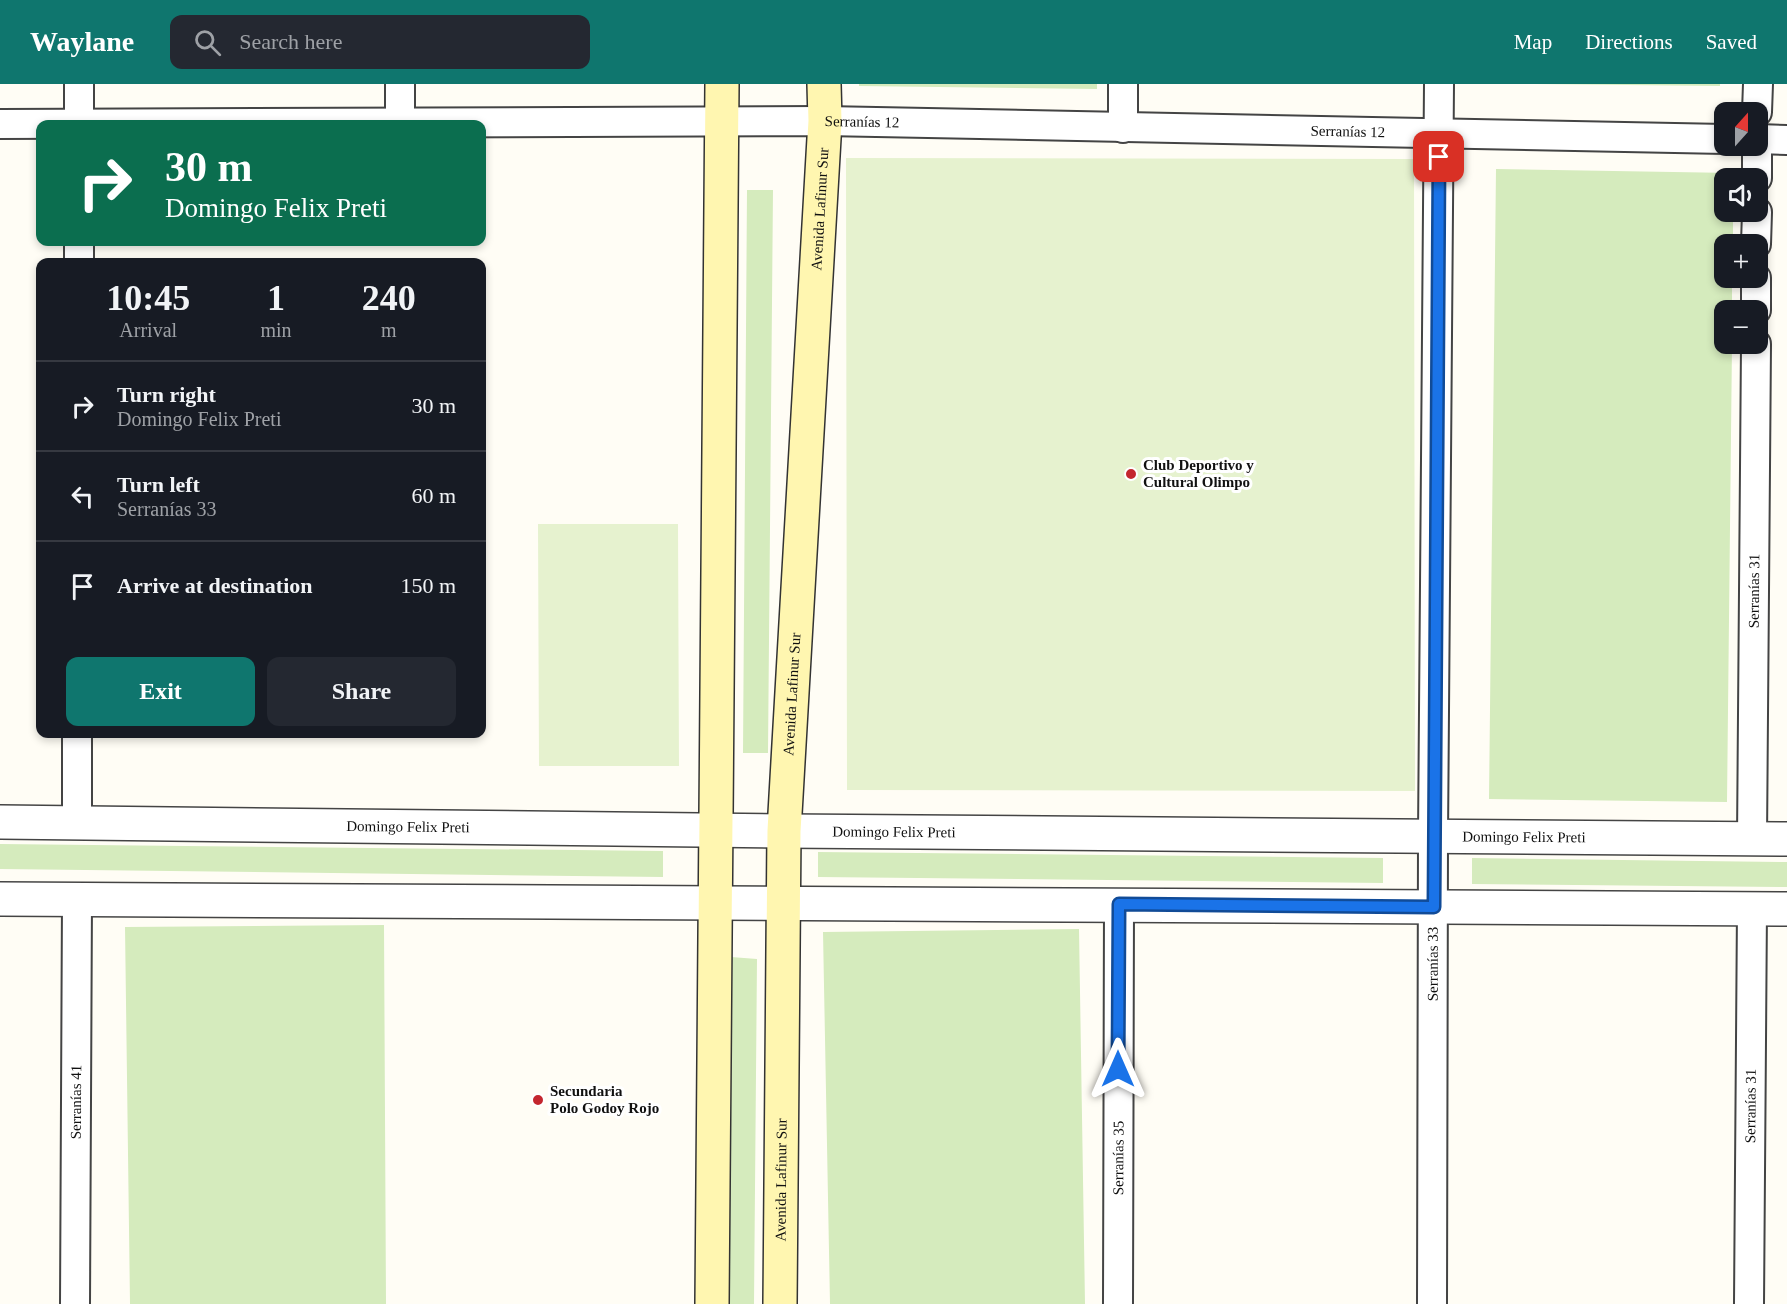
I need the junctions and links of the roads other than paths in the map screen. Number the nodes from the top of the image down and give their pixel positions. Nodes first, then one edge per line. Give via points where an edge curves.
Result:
1 (79, 84) edge
2 (400, 84) edge
3 (722, 84) edge
4 (824, 84) edge
5 (1123, 84) edge
6 (1439, 84) edge
7 (1758, 84) edge
8 (1757, 102) edge
9 (79, 120) edge
10 (400, 120) edge
11 (825, 121) junction
12 (721, 122) junction
13 (486, 123) edge
14 (0, 124) edge
15 (36, 124) edge
16 (1123, 128) junction
17 (1439, 134) junction
18 (1714, 139) edge
19 (1768, 140) edge
20 (1787, 140) edge
21 (1756, 354) edge
22 (77, 738) edge
23 (0, 822) edge
24 (77, 822) junction
25 (716, 830) junction
26 (784, 831) junction
27 (1433, 836) junction
28 (1752, 839) junction
29 (1787, 839) edge
30 (0, 898) edge
31 (77, 900) junction
32 (715, 902) junction
33 (784, 902) junction
34 (1119, 904) junction
35 (1434, 907) junction
36 (1752, 908) junction
37 (1787, 909) edge
38 (75, 1304) edge
39 (712, 1304) edge
40 (780, 1304) edge
41 (1118, 1304) edge
42 (1432, 1304) edge
43 (1749, 1304) edge

1 - 9 street
2 - 10 street
3 - 12 main road
4 - 11 main road, Avenida Lafinur Sur
5 - 16 street
6 - 17 street, Serranías 33
7 - 8 street
11 - 12 street, Serranías 12
11 - 16 street, Serranías 12
11 - 26 main road, Avenida Lafinur Sur
12 - 13 street, Serranías 12
12 - 25 main road
14 - 15 street, Serranías 12
16 - 17 street, Serranías 12
17 - 18 street, Serranías 12
17 - 27 street, Serranías 33
19 - 20 street
21 - 28 street, Serranías 31
22 - 24 street
23 - 24 street, Domingo Felix Preti
24 - 25 street, Domingo Felix Preti
25 - 26 street, Domingo Felix Preti
25 - 32 main road
26 - 27 street, Domingo Felix Preti
26 - 33 main road, Avenida Lafinur Sur
27 - 28 street, Domingo Felix Preti
27 - 35 street, Serranías 33
28 - 29 street, Domingo Felix Preti
30 - 31 street
31 - 32 street
31 - 38 street, Serranías 41
32 - 33 street
32 - 39 main road
33 - 34 street
33 - 40 main road, Avenida Lafinur Sur
34 - 35 street
34 - 41 street, Serranías 35
35 - 36 street
35 - 42 street, Serranías 33
36 - 37 street
36 - 43 street, Serranías 31

